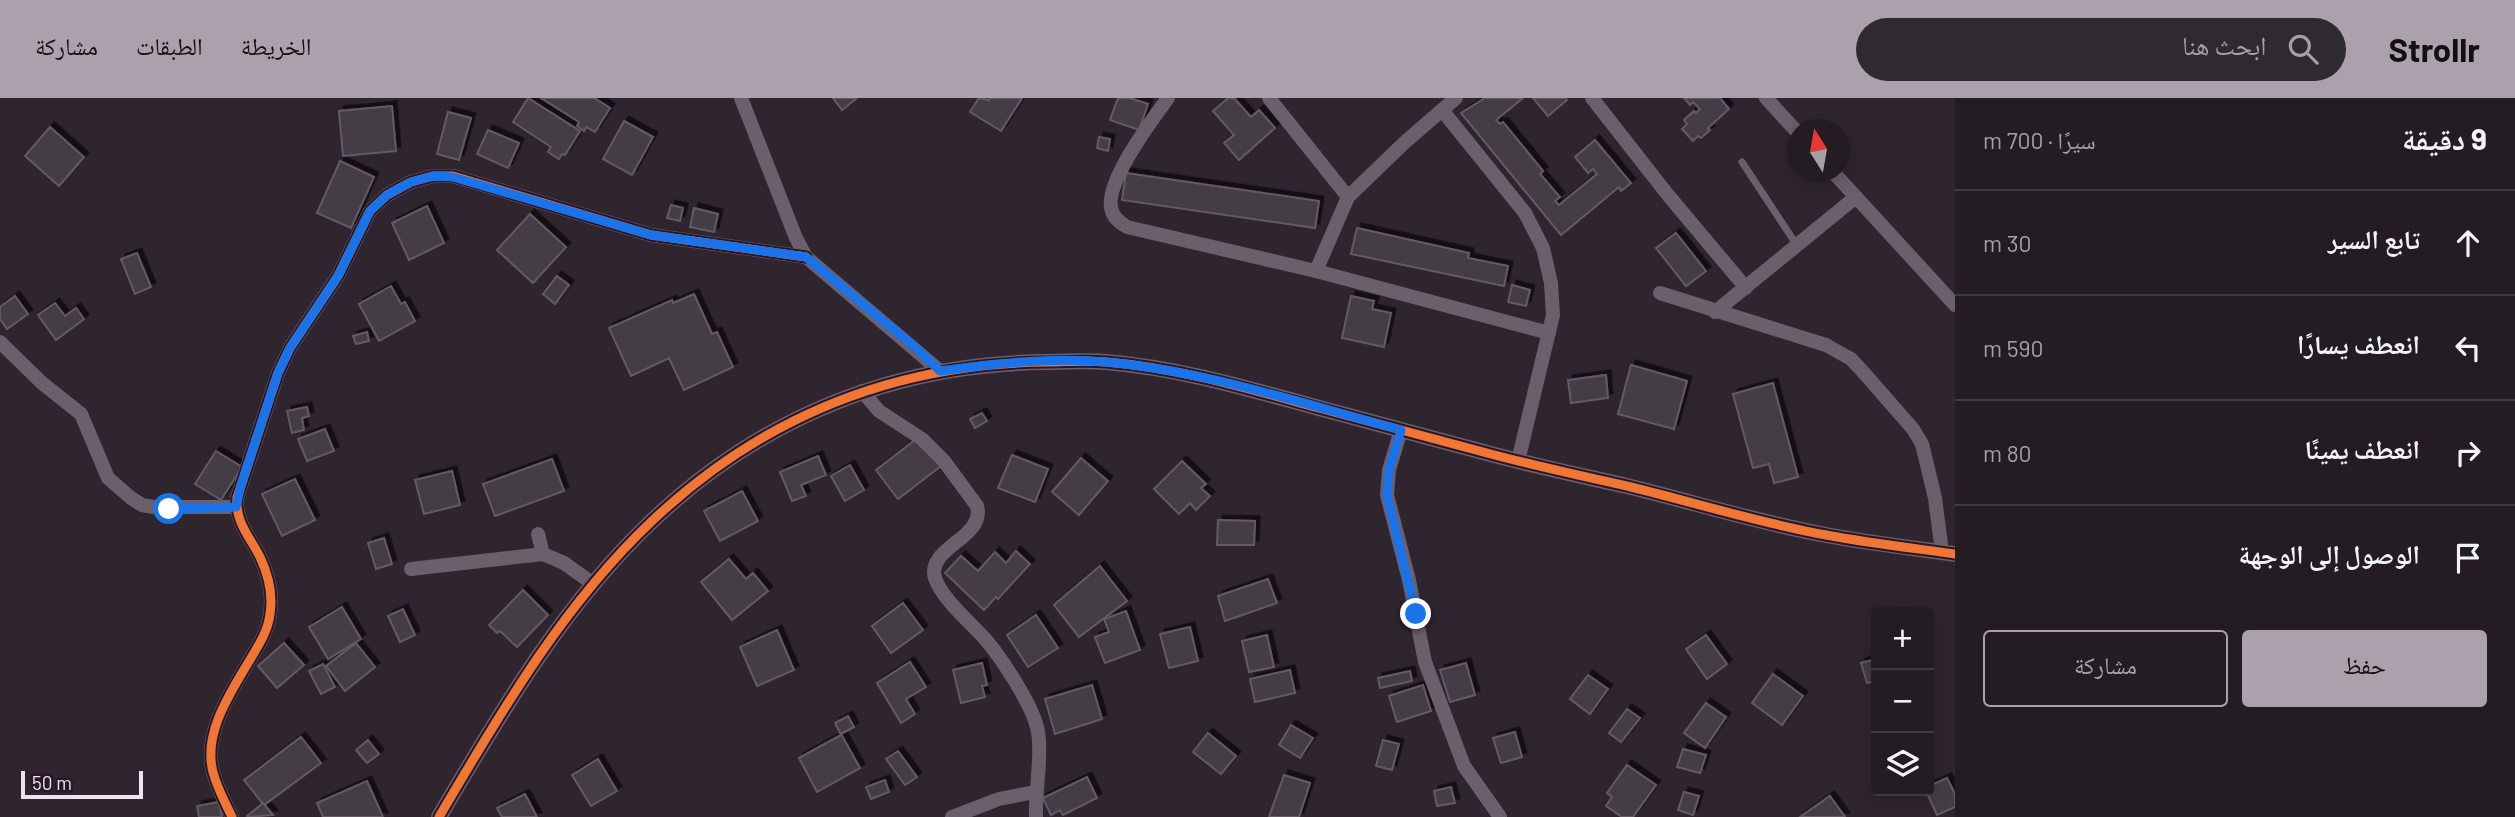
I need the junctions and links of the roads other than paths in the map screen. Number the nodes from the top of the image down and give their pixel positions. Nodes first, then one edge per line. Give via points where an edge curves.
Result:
1 (741, 98) edge
2 (1168, 98) edge
3 (1269, 98) edge
4 (1456, 98) edge
5 (1592, 98) edge
6 (1766, 98) edge
7 (1442, 110) junction
8 (1787, 122) edge
9 (1742, 162) dead end
10 (1842, 182) edge
11 (1348, 197) junction
12 (1856, 197) junction
13 (1796, 244) junction
14 (806, 257) junction
15 (1317, 271) junction
16 (1746, 288) junction
17 (1660, 293) dead end
18 (1955, 305) edge
19 (1715, 312) junction
20 (1549, 333) junction
21 (0, 342) edge
22 (940, 371) junction
23 (862, 391) junction
24 (1401, 430) junction
25 (1518, 461) junction
26 (236, 507) junction
27 (538, 534) dead end
28 (1948, 553) edge
29 (544, 554) junction
30 (411, 569) dead end
31 (592, 583) junction
32 (1035, 792) junction
33 (232, 817) edge
34 (439, 817) edge
35 (952, 817) edge
36 (1036, 817) edge
37 (1500, 817) edge

1 - 14 street
2 - 15 street via 1114,188 1110,201 1113,215 1127,227
3 - 11 street
4 - 7 street
5 - 16 street
6 - 8 street
7 - 11 street
7 - 20 street via 1536,232 1551,283
9 - 13 lane
10 - 12 street
11 - 15 street
12 - 13 street
12 - 18 street
13 - 16 street
14 - 22 street
14 - 26 street via 651,235 453,177 411,182 370,211 338,276 290,348 267,403
15 - 20 street
16 - 19 street
17 - 19 street
19 - 28 street via 1826,345 1851,359 1922,444
20 - 25 street
21 - 26 street via 81,414 108,478 131,498 153,508
22 - 23 street
22 - 24 street via 1008,362 1102,361 1231,383
23 - 31 street via 794,418 748,446 651,522
23 - 32 street via 879,411 922,439 977,506 974,525 937,561 934,574 942,590 997,655 1033,715 1038,728
24 - 25 street
24 - 37 street via 1387,495 1425,662 1464,766
25 - 28 street via 1812,532
26 - 33 street via 237,519 261,559 271,607 265,634 215,726 210,745 213,772
27 - 29 street
29 - 30 street
29 - 31 street
31 - 34 street via 529,669
32 - 35 street via 999,799
32 - 36 street

